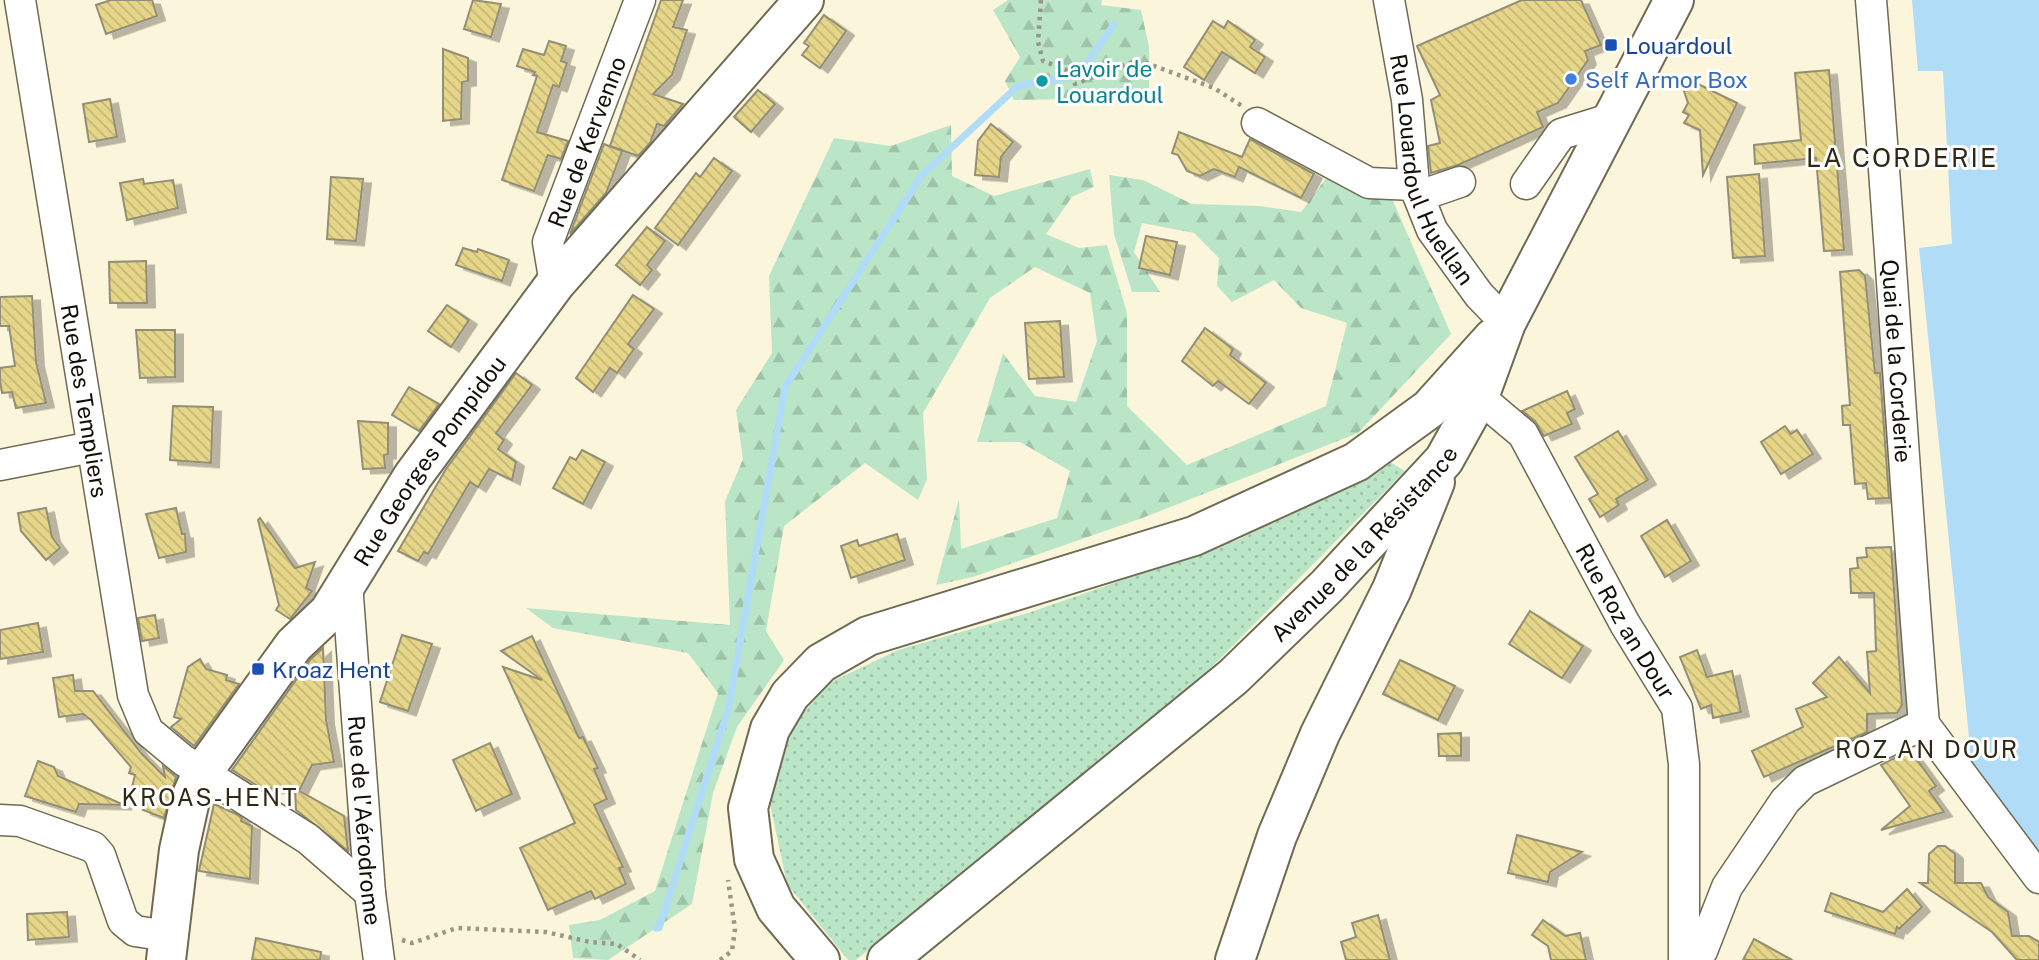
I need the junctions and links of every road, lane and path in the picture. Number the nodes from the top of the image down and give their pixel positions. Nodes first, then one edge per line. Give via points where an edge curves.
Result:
1 (20, 0) edge
2 (640, 0) edge
3 (803, 0) edge
4 (1041, 0) edge
5 (1389, 0) edge
6 (1674, 0) edge
7 (1871, 0) edge
8 (1616, 117) junction
9 (1258, 123) joint
10 (1460, 182) dead end
11 (1527, 184) dead end
12 (1416, 191) junction
13 (555, 284) junction
14 (1506, 323) junction
15 (1479, 397) junction
16 (92, 447) junction
17 (1444, 460) junction
18 (0, 465) edge
19 (346, 583) junction
20 (351, 640) junction
21 (294, 645) junction
22 (1924, 724) junction
23 (202, 773) junction
24 (0, 820) edge
25 (2039, 878) edge
26 (370, 893) junction
27 (378, 947) edge
28 (167, 948) edge
29 (815, 956) edge
30 (640, 960) edge
31 (887, 960) edge
32 (1235, 960) edge
33 (1684, 960) edge
34 (1692, 960) edge

1 - 16 street, Rue des Templiers
2 - 13 street, Rue de Kervenno via 548,242
3 - 13 main road, Rue Georges Pompidou
4 - 9 path via 1038,42 1043,61 1067,70 1075,84 1138,60 1214,88 1238,101
5 - 12 street, Rue Louardoul Huellan via 1407,100
6 - 8 main road, Avenue de la Résistance
7 - 22 street, Quai de la Corderie
8 - 11 street via 1561,134
8 - 14 main road, Avenue de la Résistance
9 - 12 street via 1369,183
10 - 12 street
12 - 14 street, Rue Louardoul Huellan via 1432,230 1479,295
13 - 19 main road, Rue Georges Pompidou via 413,476
14 - 15 main road, Avenue de la Résistance
14 - 29 main road via 1429,409 1356,462 1194,536 868,636 821,663 790,695 770,729 748,808 754,859 776,908
15 - 17 main road, Avenue de la Résistance
15 - 33 street, Rue Roz an Dour via 1523,434 1625,624 1677,708 1684,764
16 - 18 street
16 - 23 street, Rue des Templiers via 133,695 148,731
17 - 31 main road, Avenue de la Résistance via 1327,586 1233,677
17 - 32 main road via 1392,589 1298,785
19 - 20 street, Rue de l'Aérodrome
19 - 21 main road, Rue Georges Pompidou via 329,612
20 - 21 street via 332,631 318,632
20 - 26 street, Rue de l'Aérodrome
21 - 23 main road, Rue Georges Pompidou
22 - 25 street
22 - 34 street via 1805,782 1785,801 1727,887 1702,951
23 - 26 street via 308,839
23 - 28 main road, Rue Georges Pompidou via 190,800 179,850
24 - 28 street via 20,821 93,847 126,925
26 - 27 street, Rue de l'Aérodrome
27 - 30 path via 412,943 457,928 546,932 617,944

